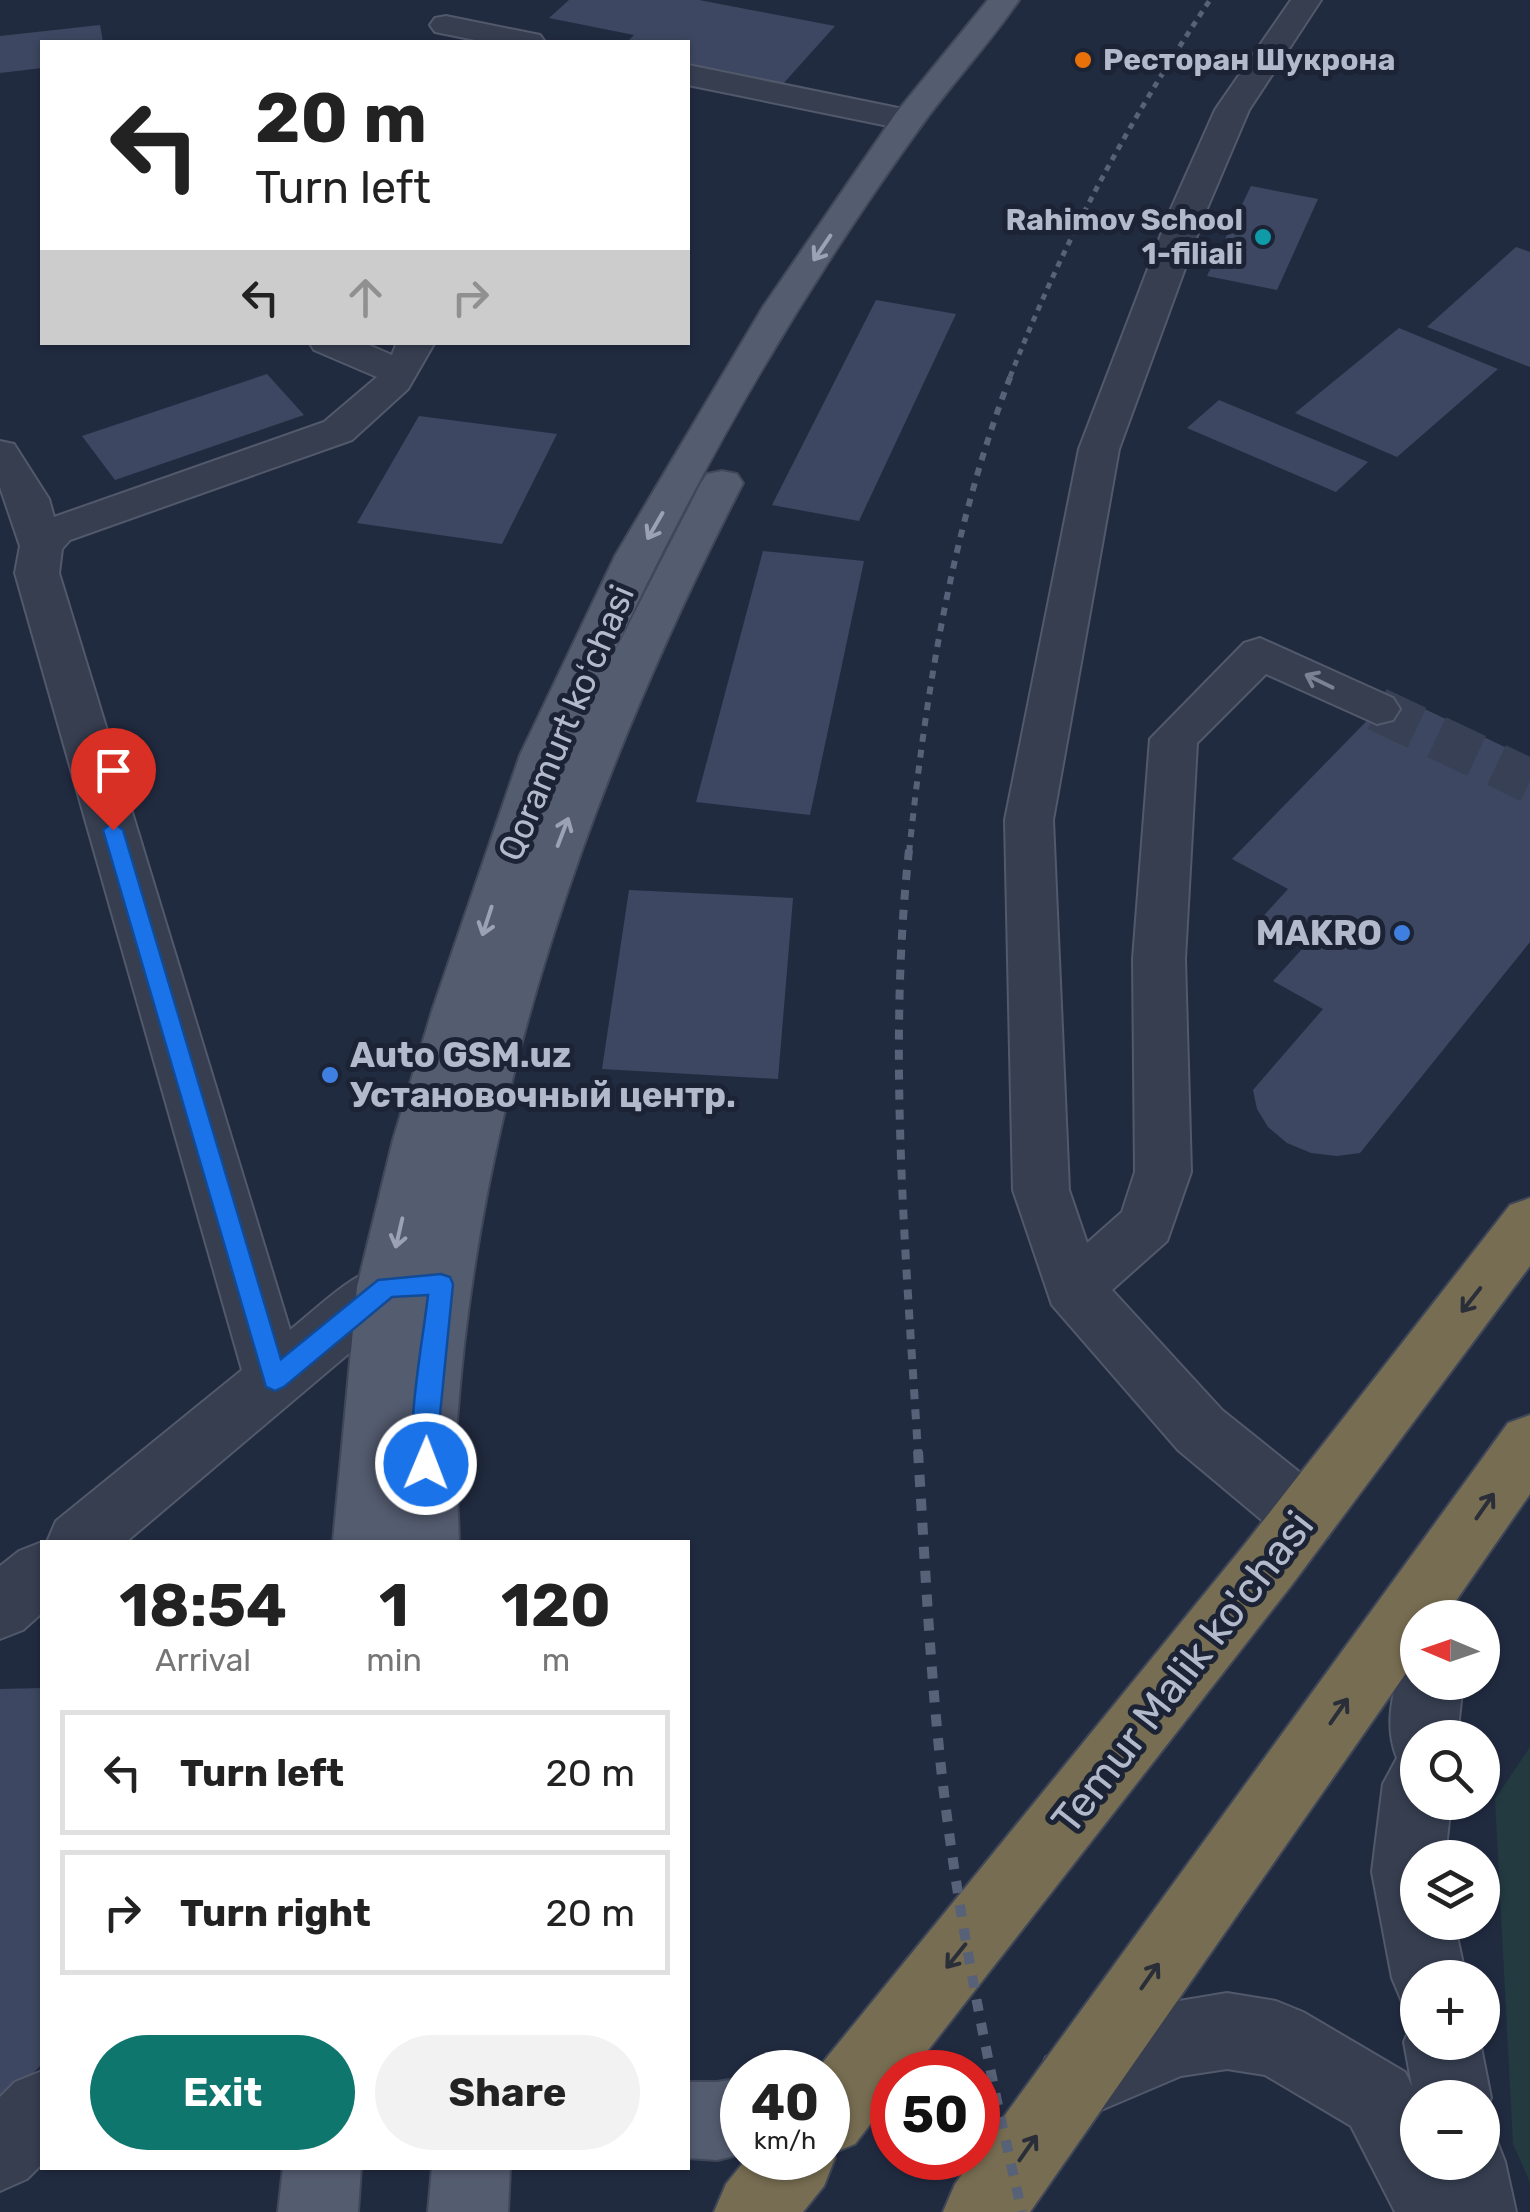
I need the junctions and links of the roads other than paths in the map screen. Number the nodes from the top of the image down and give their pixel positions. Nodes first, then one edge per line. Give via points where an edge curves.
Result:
1 (1004, 0) edge
2 (1033, 0) edge
3 (1306, 0) edge
4 (446, 24) dead end
5 (520, 40) edge
6 (690, 75) edge
7 (908, 120) junction
8 (343, 345) edge
9 (409, 358) edge
10 (0, 452) edge
11 (26, 566) edge
12 (1378, 709) tunnel mouth
13 (1530, 1222) edge
14 (414, 1286) junction
15 (1072, 1286) junction
16 (275, 1380) junction
17 (1530, 1443) edge
18 (1305, 1516) junction
19 (80, 1540) edge
20 (365, 1540) edge
21 (427, 1540) edge
22 (40, 1574) edge
23 (1438, 1593) edge
24 (0, 1608) edge
25 (850, 2080) edge
26 (1073, 2084) junction
27 (40, 2111) edge
28 (690, 2120) edge
29 (720, 2121) edge
30 (0, 2152) edge
31 (322, 2170) edge
32 (471, 2170) edge
33 (779, 2180) edge
34 (1470, 2180) edge
35 (318, 2212) edge
36 (468, 2212) edge
37 (754, 2212) edge
38 (982, 2212) edge
39 (1436, 2212) edge
40 (1476, 2212) edge

1 - 7 main road, Qoramurt koʻchasi
14 -> 2 main road, Qoramurt koʻchasi via 474,1126 544,883 671,576 911,165
3 - 15 street via 1232,110 1100,449 1029,820 1041,1190
4 - 5 street
6 - 7 street
7 -> 14 main road, Qoramurt koʻchasi via 782,307 637,556 544,756 421,1140
8 - 9 street
9 - 11 street via 372,406 338,431 55,531
10 - 11 street via 28,499
11 - 16 street
12 -> 15 street via 1260,653 1174,738 1159,959 1163,1172 1147,1224
13 -> 18 highway, Temur Malik ko'chasi
14 - 16 street
14 - 20 main road, Qoramurt koʻchasi
14 - 21 main road, Qoramurt koʻchasi
15 - 18 street via 1200,1430
16 - 19 street
23 -> 17 highway
18 -> 25 highway, Temur Malik ko'chasi
22 - 24 street
26 -> 23 highway
38 -> 26 highway
26 - 39 street via 1179,2039 1227,2031 1276,2039 1378,2099
27 - 30 street
28 - 29 main road
31 - 35 main road
32 - 36 main road
33 - 37 highway
34 - 40 street

